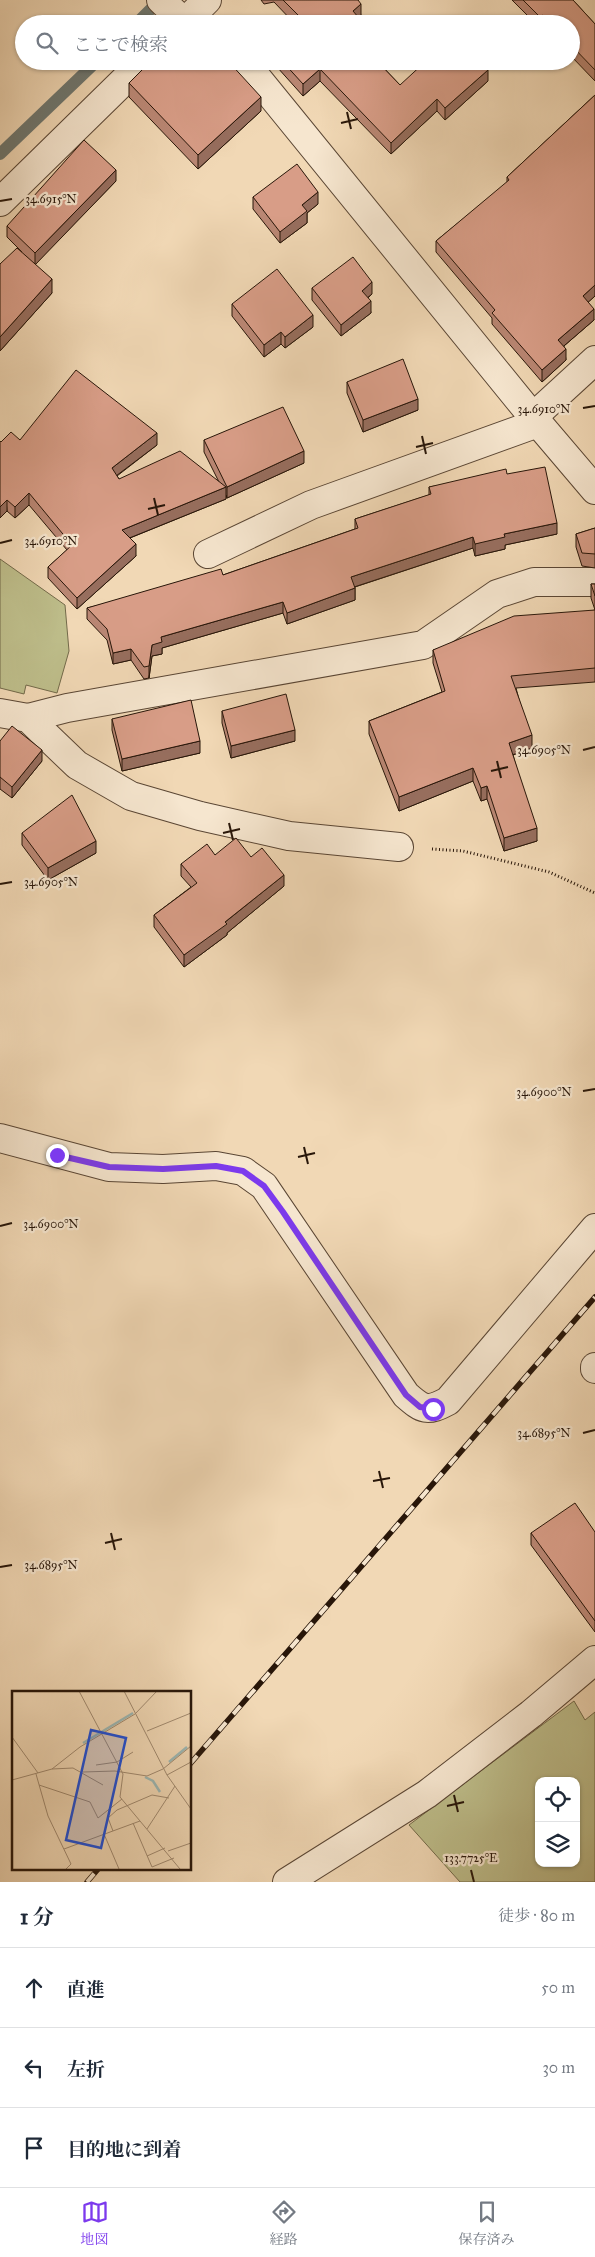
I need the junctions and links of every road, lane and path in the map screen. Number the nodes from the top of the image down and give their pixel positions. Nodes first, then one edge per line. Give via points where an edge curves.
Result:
1 (207, 0) edge
2 (179, 15) edge
3 (135, 70) edge
4 (249, 70) edge
5 (0, 202) edge
6 (595, 360) edge
7 (536, 420) junction
8 (595, 490) edge
9 (208, 554) dead end
10 (595, 582) edge
11 (0, 713) edge
12 (28, 718) junction
13 (399, 847) joint
14 (595, 893) edge
15 (0, 1138) edge
16 (595, 1228) edge
17 (595, 1660) edge
18 (286, 1882) edge

1 - 2 street
3 - 5 street
4 - 7 street
6 - 7 street
7 - 8 street
7 - 9 street via 311,505
10 - 12 street via 534,582 497,594 423,645 67,708
11 - 12 street
12 - 13 street via 77,765 131,796 289,836
13 - 14 path via 463,851 549,872
15 - 16 street via 109,1167 163,1169 216,1166 243,1171 264,1186 406,1395 420,1407 433,1409 448,1400
17 - 18 street via 427,1794

